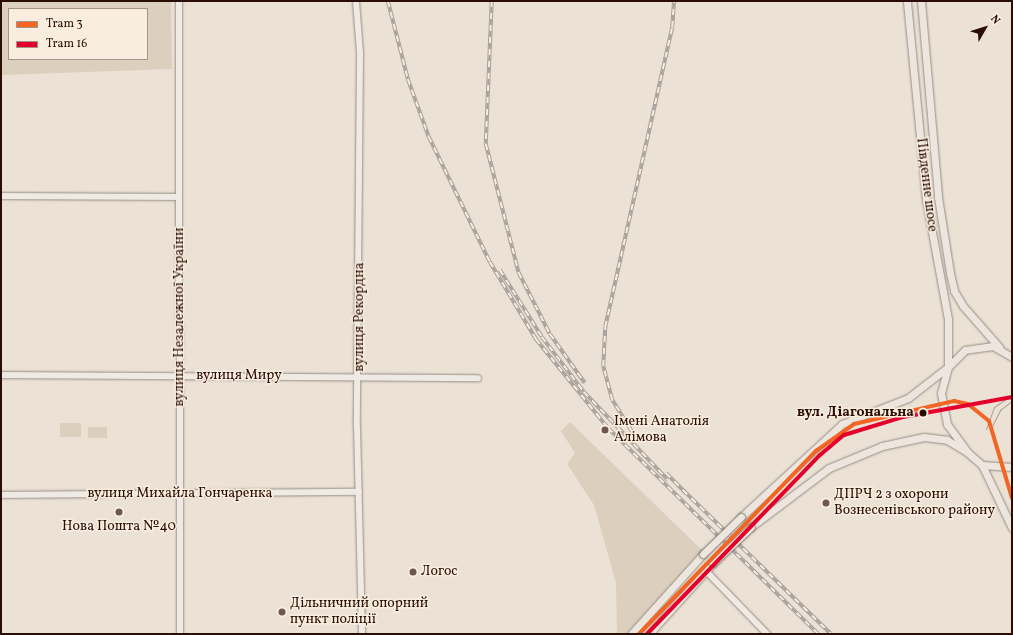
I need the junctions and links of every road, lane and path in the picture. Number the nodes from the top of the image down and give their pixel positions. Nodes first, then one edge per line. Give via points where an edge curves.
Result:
1 (179, 1) edge
2 (356, 1) edge
3 (907, 1) edge
4 (921, 1) edge
5 (909, 26) junction
6 (923, 26) junction
7 (1, 196) edge
8 (179, 198) junction
9 (999, 348) junction
10 (1012, 357) edge
11 (948, 367) junction
12 (1, 375) edge
13 (360, 375) junction
14 (180, 376) junction
15 (478, 378) dead end
16 (967, 452) junction
17 (982, 465) junction
18 (1012, 467) edge
19 (359, 492) junction
20 (1, 495) edge
21 (179, 495) junction
22 (1012, 528) edge
23 (706, 571) junction
24 (180, 634) edge
25 (362, 634) edge
26 (631, 634) edge
27 (649, 634) edge
28 (767, 634) edge

1 - 8 street, вулиця Незалежної України
2 - 13 street, вулиця Рекордна via 360,53
3 - 5 main road, Південне шосе
4 - 6 main road, Південне шосе
5 - 6 main road
5 - 11 main road, Південне шосе via 926,199 949,325
6 - 9 main road, Південне шосе via 938,197 954,291
7 - 8 street
8 - 14 street, вулиця Незалежної України
9 - 10 main road
9 - 11 main road via 981,346 965,350
11 - 16 main road, Південне шосе via 941,394 943,412 957,441
11 - 26 main road, bridge via 908,398 842,424 703,554
12 - 14 street, вулиця Миру
13 - 14 street, вулиця Миру
13 - 15 street, вулиця Миру
13 - 19 street, вулиця Рекордна
14 - 21 street, вулиця Незалежної України
16 - 17 main road
16 - 23 main road, bridge via 947,440 924,437 882,446 829,468 751,527
17 - 18 main road
17 - 22 main road
19 - 21 street, вулиця Михайла Гончаренка
19 - 25 street, вулиця Рекордна
20 - 21 street, вулиця Михайла Гончаренка
21 - 24 street, вулиця Незалежної України
23 - 27 main road
23 - 28 street

